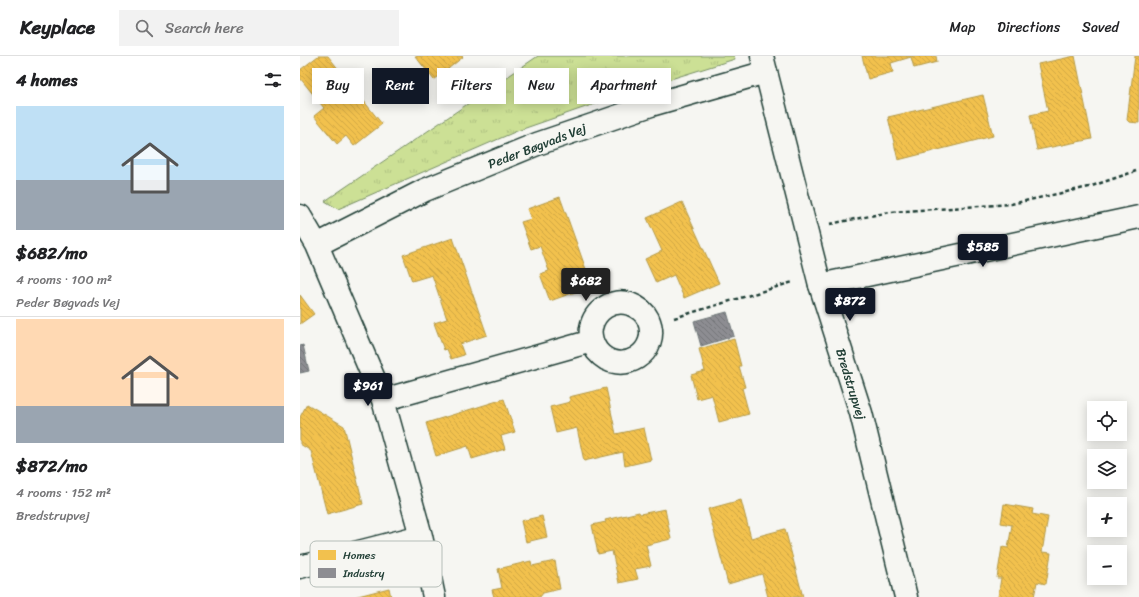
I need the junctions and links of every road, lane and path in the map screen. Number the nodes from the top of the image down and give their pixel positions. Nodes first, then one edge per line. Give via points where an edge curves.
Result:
1 (764, 64) edge
2 (1139, 170) edge
3 (300, 216) edge
4 (1139, 217) edge
5 (806, 229) junction
6 (317, 245) junction
7 (797, 281) dead end
8 (820, 285) junction
9 (650, 325) junction
10 (592, 341) junction
11 (383, 400) junction
12 (421, 536) junction
13 (401, 541) edge
14 (422, 541) edge
15 (310, 564) edge
16 (300, 567) edge
17 (432, 587) edge
18 (434, 597) edge
19 (906, 597) edge

1 - 5 street, Bredstrupvej
1 - 6 street, Peder Bøgvads Vej via 537,144 425,190
2 - 5 path via 1089,187 1011,204 890,212
3 - 6 street
4 - 8 street
5 - 8 street, Bredstrupvej
6 - 11 street
7 - 9 path
8 - 19 street, Bredstrupvej via 861,413
9 - 10 street via 648,348 640,357 629,362 617,363 606,359 597,351
9 - 10 street via 645,314 636,306 613,303 602,309 595,317 591,329
10 - 11 street
11 - 12 street
12 - 13 street
12 - 14 street
15 - 16 street
17 - 18 street

